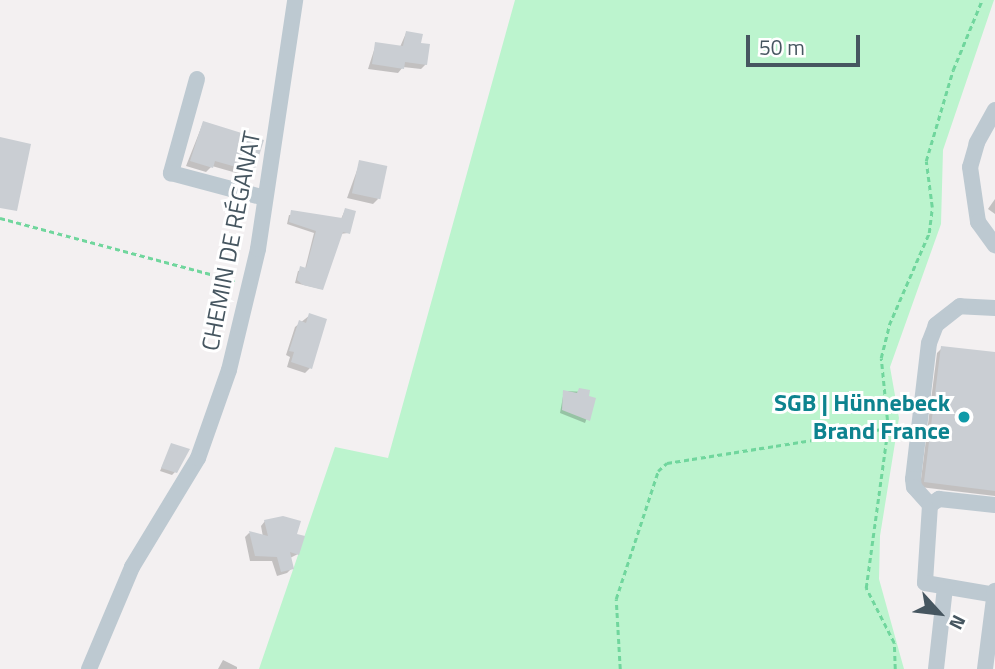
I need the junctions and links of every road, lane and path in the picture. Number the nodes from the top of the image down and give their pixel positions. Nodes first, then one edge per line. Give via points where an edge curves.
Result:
1 (295, 0) edge
2 (982, 0) edge
3 (197, 79) dead end
4 (995, 110) edge
5 (265, 198) junction
6 (0, 218) edge
7 (995, 245) edge
8 (249, 284) junction
9 (995, 308) edge
10 (887, 428) junction
11 (930, 505) junction
12 (995, 505) edge
13 (945, 587) junction
14 (995, 594) edge
15 (89, 669) edge
16 (620, 669) edge
17 (895, 669) edge
18 (936, 669) edge
19 (985, 669) edge

1 - 5 street, CHEMIN DE RÉGANAT
2 - 10 path via 953,70 926,161 932,207 929,233 889,325 881,358
3 - 5 street via 171,173
4 - 7 street via 976,143 971,167 978,222
5 - 8 street, CHEMIN DE RÉGANAT
6 - 8 path
8 - 15 street, CHEMIN DE RÉGANAT via 229,370 198,458 132,567
9 - 11 street via 973,304 948,312 929,343 913,479 914,487
10 - 16 path via 667,463 658,471 616,599
10 - 17 path via 866,589 894,642
11 - 12 street via 939,499
11 - 13 street via 923,578 930,585
13 - 14 street
13 - 18 street
14 - 19 street

